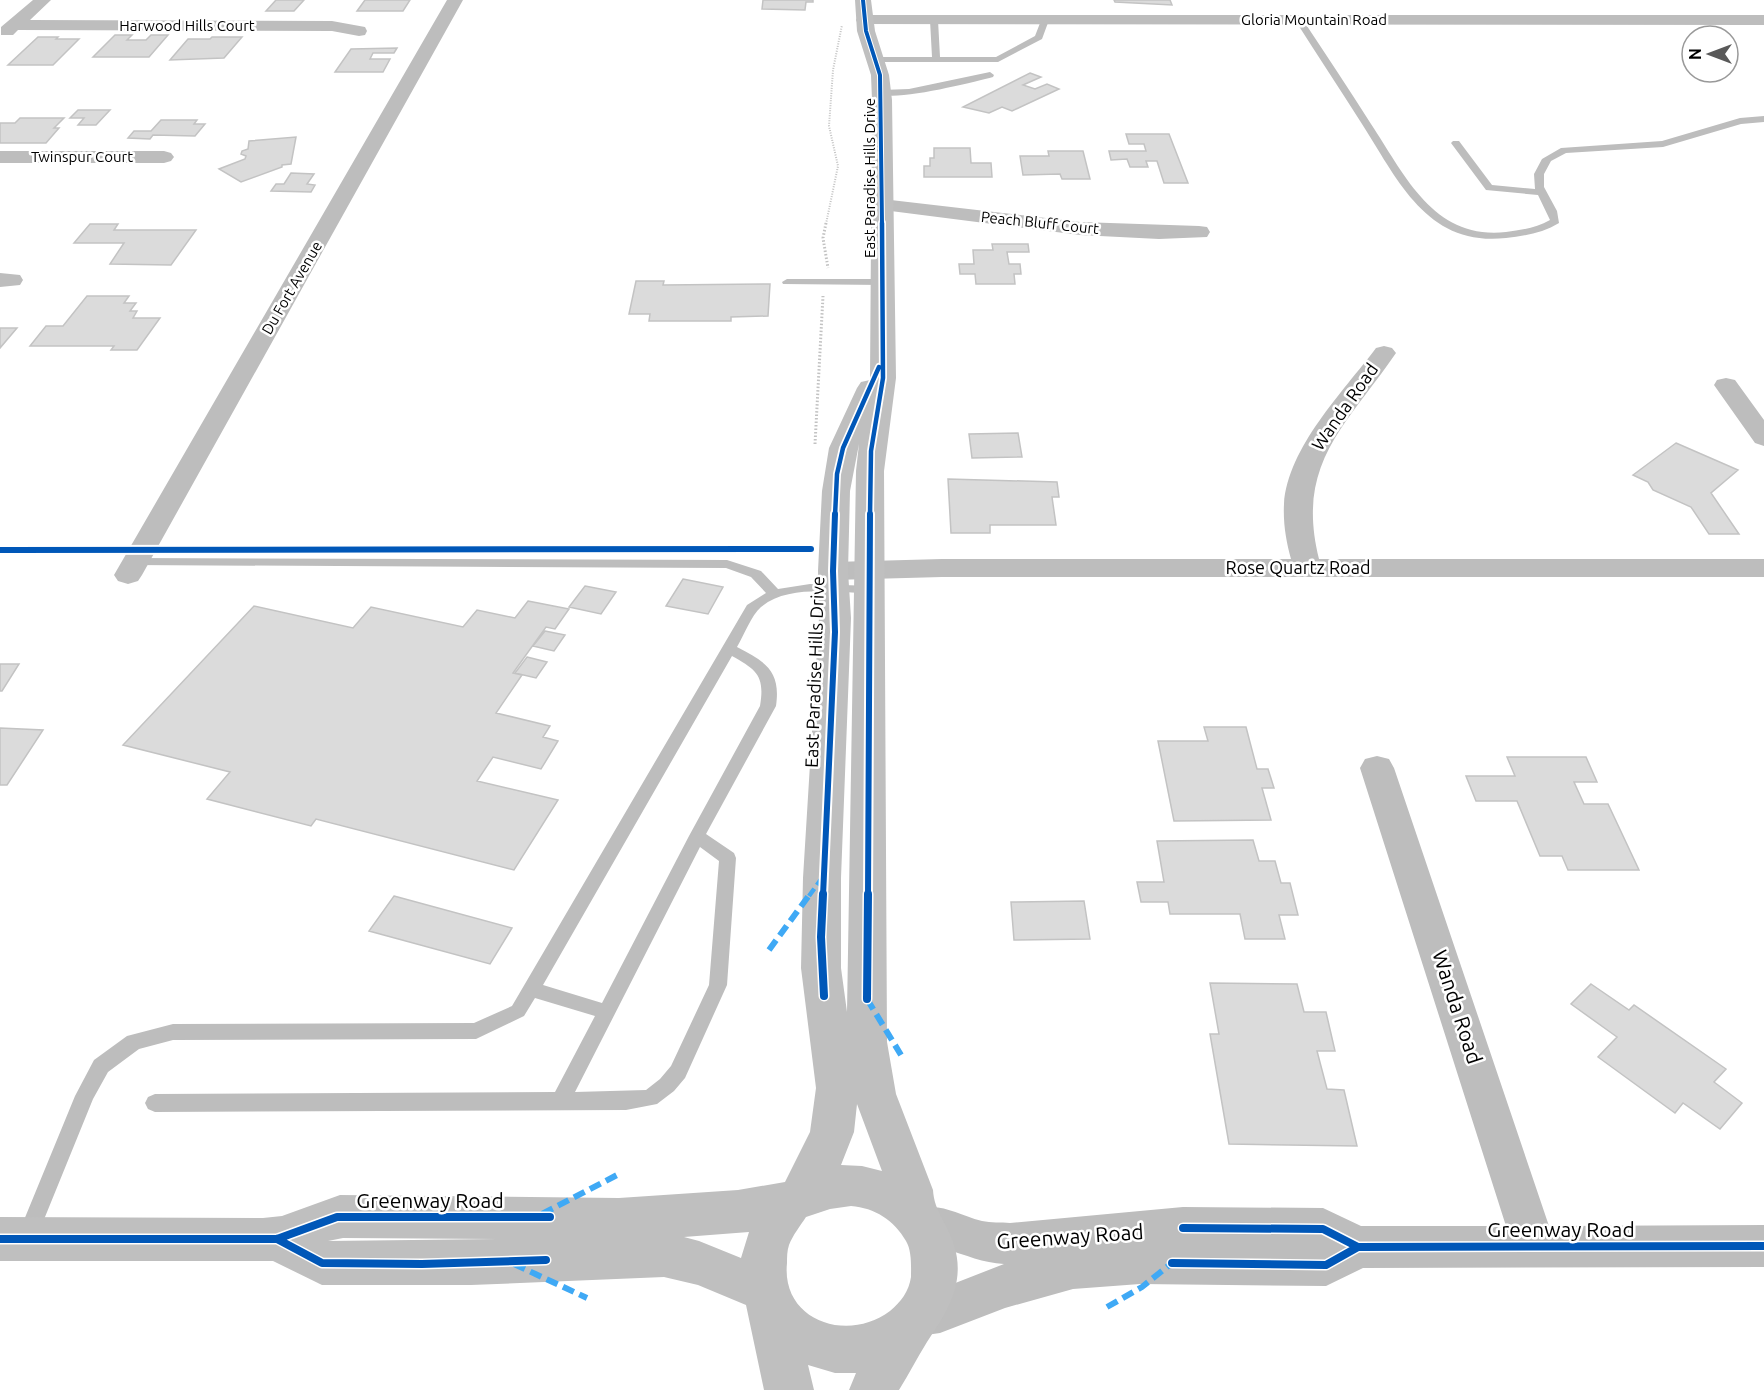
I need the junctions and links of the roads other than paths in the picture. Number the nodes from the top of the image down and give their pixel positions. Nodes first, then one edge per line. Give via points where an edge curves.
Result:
1 (43, 0) edge
2 (455, 0) edge
3 (864, 10) edge
4 (934, 20) junction
5 (1045, 20) junction
6 (1299, 20) junction
7 (1764, 20) edge
8 (15, 25) junction
9 (359, 31) dead end
10 (0, 38) edge
11 (936, 59) junction
12 (876, 60) junction
13 (990, 75) dead end
14 (882, 93) junction
15 (1764, 119) edge
16 (1456, 143) dead end
17 (0, 157) edge
18 (164, 157) dead end
19 (1542, 192) junction
20 (882, 205) junction
21 (1199, 231) dead end
22 (787, 282) dead end
23 (883, 282) junction
24 (1384, 352) dead end
25 (1725, 385) dead end
26 (1764, 438) edge
27 (1307, 568) junction
28 (1764, 568) edge
29 (132, 569) joint
30 (852, 580) junction
31 (774, 593) junction
32 (729, 649) junction
33 (1377, 768) dead end
34 (697, 836) junction
35 (531, 989) junction
36 (606, 1012) junction
37 (561, 1101) junction
38 (155, 1103) dead end
39 (795, 1199) junction
40 (918, 1219) junction
41 (13, 1239) edge
42 (277, 1239) junction
43 (1764, 1245) edge
44 (1358, 1247) junction
45 (1534, 1247) junction
46 (768, 1297) junction
47 (916, 1318) junction
48 (789, 1390) edge
49 (874, 1390) edge

1 - 8 street
2 - 29 street, Du Fort Avenue
3 - 4 street, Gloria Mountain Road
3 - 12 main road, East Paradise Hills Drive
4 - 5 street, Gloria Mountain Road
4 - 11 lane
5 - 6 street, Gloria Mountain Road
5 - 11 lane via 1039,37 1003,57
6 - 7 street, Gloria Mountain Road
6 - 19 lane via 1415,198 1436,218 1471,236 1496,237 1542,230 1555,221
8 - 9 street, Harwood Hills Court via 332,26
8 - 10 street
11 - 12 lane
12 - 14 main road, East Paradise Hills Drive
13 - 14 lane via 909,92
14 - 20 main road, East Paradise Hills Drive
15 - 19 lane via 1740,121 1663,144 1564,150 1547,159 1539,174
16 - 19 lane via 1489,188
17 - 18 street, Twinspur Court
20 - 21 street, Peach Bluff Court via 1110,230
20 - 23 main road, East Paradise Hills Drive
22 - 23 lane
23 - 30 main road, East Paradise Hills Drive via 883,378
24 - 27 street, Wanda Road via 1315,447 1298,490 1297,528
25 - 26 street
27 - 28 street, Rose Quartz Road
27 - 30 street, Rose Quartz Road via 942,568
29 - 31 lane via 727,564 756,574
30 - 31 lane
30 - 39 main road, East Paradise Hills Drive via 835,632 823,867 821,968 837,1099 825,1152
30 - 40 main road, East Paradise Hills Drive via 867,1042 875,1094
31 - 32 lane via 754,604
32 - 34 lane via 768,674 771,690 768,706
32 - 35 lane
33 - 45 street, Wanda Road
34 - 36 lane
34 - 37 lane via 728,858 718,985 678,1072 650,1098
35 - 36 lane
35 - 41 lane via 518,1011 476,1031 173,1032 134,1042 101,1066
36 - 37 lane
37 - 38 lane
39 - 40 main road via 845,1185 873,1189 898,1200
39 - 42 main road, Greenway Road via 681,1216 337,1217
39 - 46 main road via 775,1225 764,1251 762,1278
40 - 44 street, Greenway Road via 983,1242 1010,1244 1183,1228 1323,1229
40 - 47 main road via 932,1242 935,1271 928,1299
41 - 42 main road, Greenway Road
42 - 46 main road, Greenway Road via 322,1263 461,1264 664,1255 699,1263
43 - 45 street, Greenway Road
44 - 45 street, Greenway Road
44 - 47 street, Greenway Road via 1326,1265 1140,1263 1073,1268 1005,1286
46 - 47 main road via 786,1327 808,1343 836,1351 864,1351 891,1340
46 - 48 main road
47 - 49 main road

